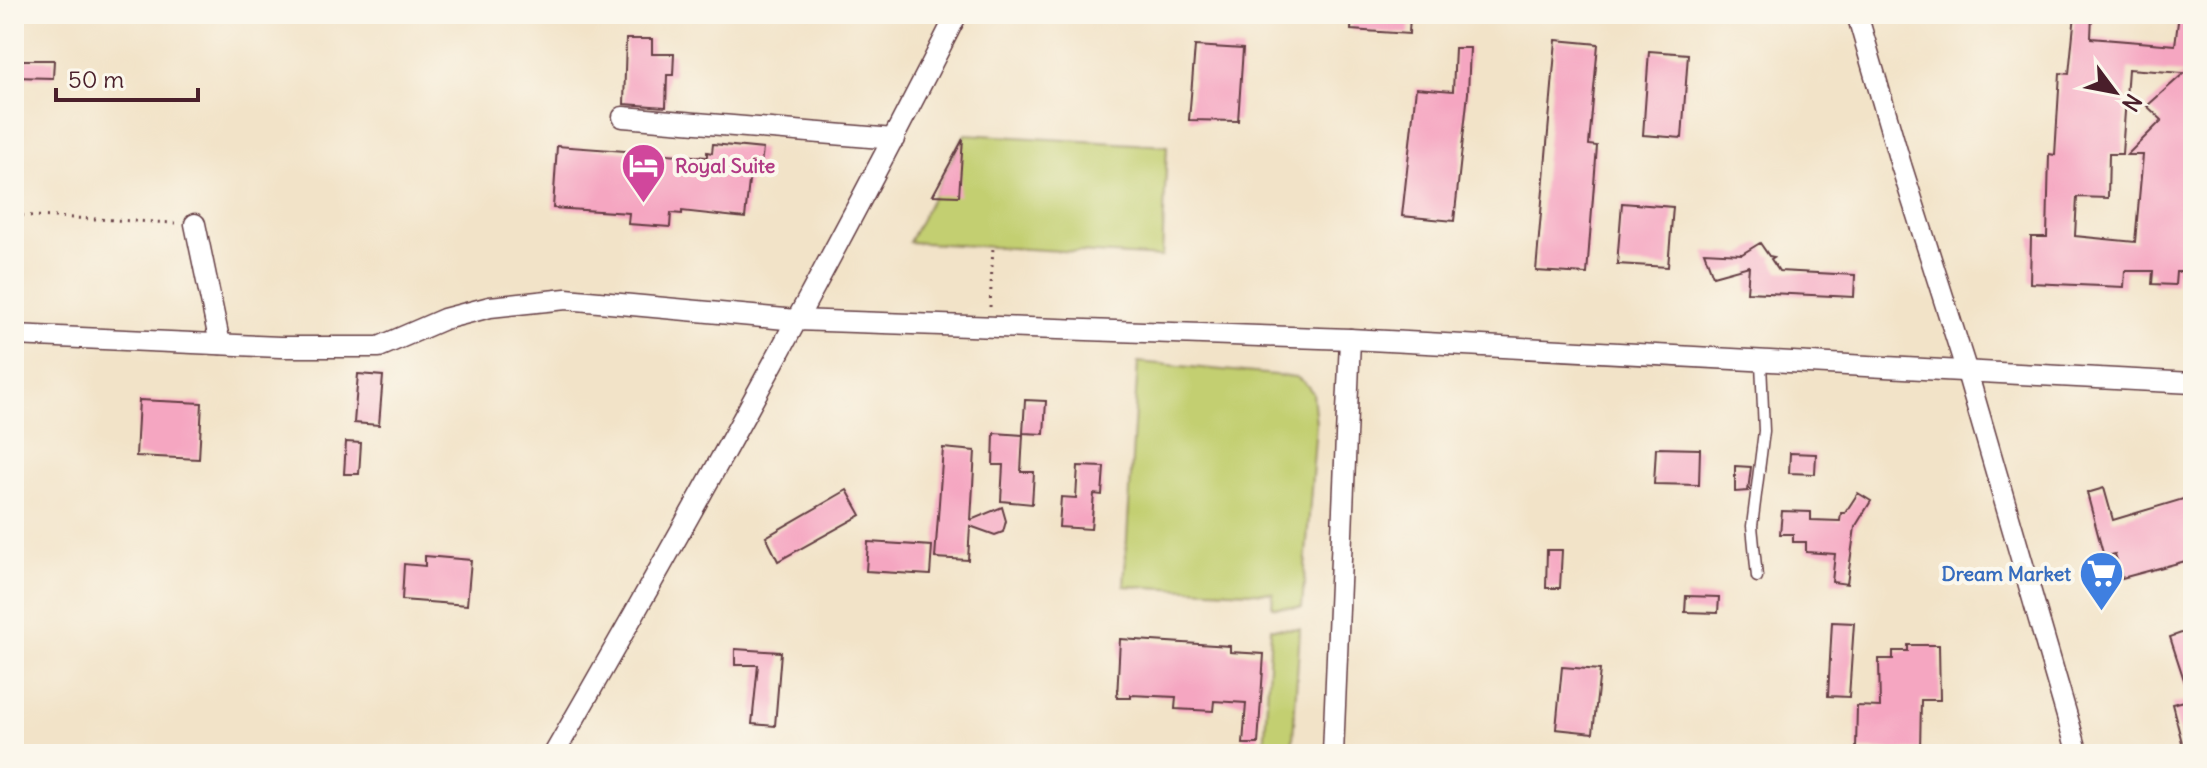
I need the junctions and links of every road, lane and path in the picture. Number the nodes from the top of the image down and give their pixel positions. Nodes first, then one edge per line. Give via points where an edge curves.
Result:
1 (957, 14) edge
2 (1857, 14) edge
3 (623, 117) dead end
4 (894, 139) junction
5 (14, 215) edge
6 (195, 224) joint
7 (993, 247) dead end
8 (796, 320) junction
9 (989, 326) junction
10 (14, 335) edge
11 (1350, 339) junction
12 (220, 344) junction
13 (1761, 363) junction
14 (1967, 372) junction
15 (2193, 383) edge
16 (1757, 577) dead end
17 (554, 754) edge
18 (1333, 754) edge
19 (2078, 754) edge

1 - 4 street
2 - 14 street
3 - 4 street
4 - 8 street
5 - 6 path
6 - 12 street
7 - 9 path
8 - 9 street
8 - 12 street via 566,299 490,307 444,319 379,347
8 - 17 street
9 - 11 street
10 - 12 street
11 - 13 street
11 - 18 street
13 - 14 street
13 - 16 lane via 1764,431 1752,526
14 - 15 street
14 - 19 street

